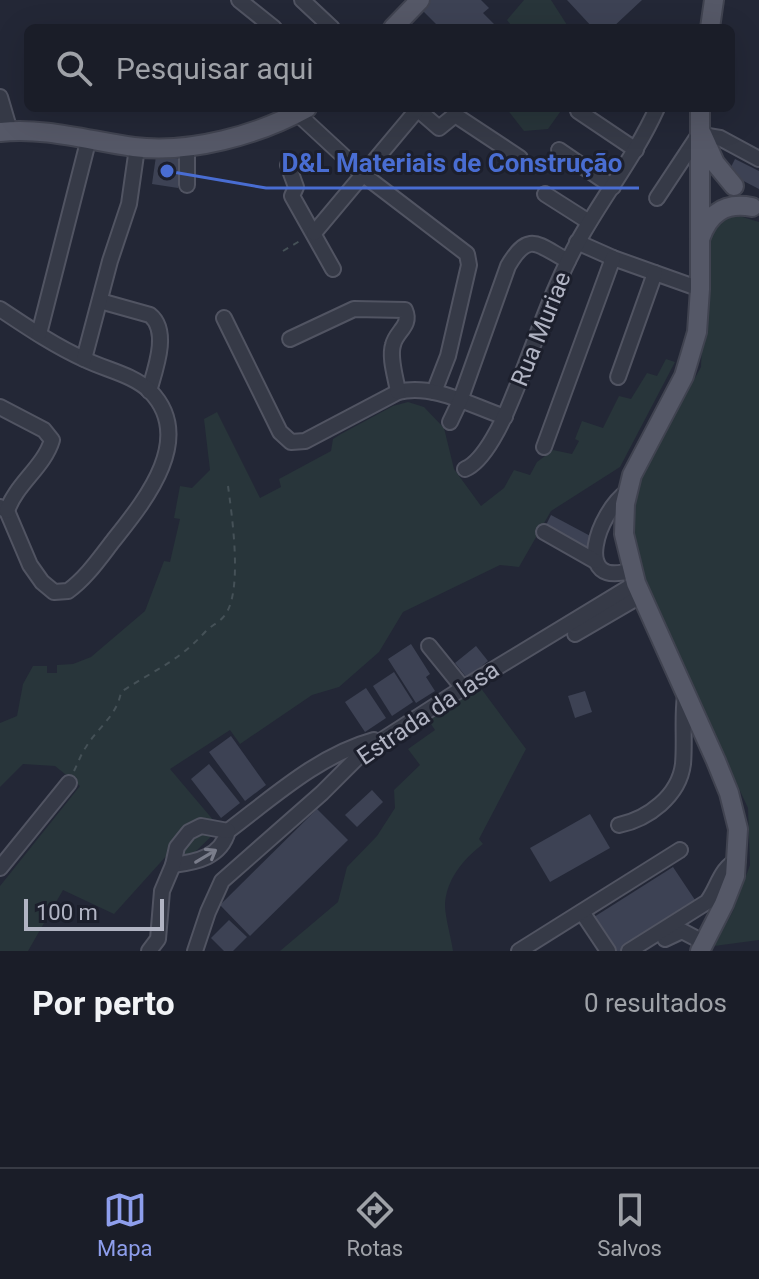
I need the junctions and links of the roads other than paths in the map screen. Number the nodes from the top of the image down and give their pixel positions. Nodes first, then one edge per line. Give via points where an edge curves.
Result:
1 (239, 0) edge
2 (302, 0) edge
3 (420, 0) edge
4 (714, 0) edge
5 (269, 24) edge
6 (328, 24) edge
7 (402, 24) edge
8 (711, 24) edge
9 (0, 97) edge
10 (300, 112) edge
11 (303, 112) edge
12 (414, 112) edge
13 (420, 112) edge
14 (579, 112) edge
15 (653, 112) edge
16 (700, 126) edge
17 (5, 132) edge
18 (89, 138) junction
19 (187, 146) junction
20 (137, 148) junction
21 (559, 150) dead end
22 (636, 150) junction
23 (520, 158) dead end
24 (759, 159) edge
25 (288, 165) dead end
26 (365, 176) junction
27 (699, 181) junction
28 (187, 185) dead end
29 (734, 186) junction
30 (613, 187) junction
31 (545, 194) dead end
32 (657, 198) dead end
33 (757, 205) edge
34 (589, 222) junction
35 (314, 233) junction
36 (699, 239) junction
37 (577, 242) junction
38 (613, 258) junction
39 (568, 261) junction
40 (333, 269) dead end
41 (655, 273) junction
42 (700, 289) junction
43 (100, 301) junction
44 (0, 309) edge
45 (224, 318) dead end
46 (39, 334) junction
47 (290, 339) dead end
48 (84, 359) junction
49 (618, 377) dead end
50 (149, 391) junction
51 (398, 392) junction
52 (434, 392) junction
53 (460, 401) junction
54 (0, 407) edge
55 (505, 417) junction
56 (450, 422) dead end
57 (544, 447) dead end
58 (465, 469) dead end
59 (627, 492) junction
60 (3, 509) edge
61 (544, 532) dead end
62 (595, 561) junction
63 (636, 583) junction
64 (575, 634) dead end
65 (429, 646) dead end
66 (463, 688) junction
67 (685, 696) junction
68 (389, 736) junction
69 (69, 783) road end
70 (619, 825) dead end
71 (228, 831) junction
72 (680, 850) dead end
73 (738, 860) junction
74 (173, 865) junction
75 (0, 868) edge
76 (582, 912) junction
77 (701, 947) edge
78 (149, 951) edge
79 (195, 951) edge
80 (519, 951) edge
81 (608, 951) edge
82 (629, 951) edge
83 (648, 951) edge

1 - 5 street
2 - 6 street
3 - 7 main road
4 - 8 main road
9 - 17 street
10 - 19 main road via 258,129
11 - 26 street
12 - 26 street
13 - 23 street via 439,128 455,115
14 - 22 street
15 - 22 street, Rua Muriae
16 - 24 street
16 - 27 main road
16 - 29 main road via 715,163
16 - 32 street
17 - 18 main road
18 - 20 main road
18 - 46 street
19 - 20 main road
19 - 28 street
20 - 43 street via 129,204
21 - 30 street
22 - 30 street, Rua Muriae
25 - 35 street via 296,187 292,196
26 - 35 street
26 - 52 street via 467,254 448,356
27 - 29 main road
27 - 33 main road
27 - 36 main road
29 - 33 main road
30 - 34 street, Rua Muriae
31 - 34 street
33 - 36 main road via 725,206
34 - 37 street, Rua Muriae
35 - 40 street
36 - 42 main road
37 - 38 street
37 - 39 street, Rua Muriae
38 - 41 street
38 - 57 street
39 - 53 street via 535,244 518,249
39 - 55 street, Rua Muriae
41 - 42 street
41 - 49 street
42 - 59 main road via 689,362 637,461
43 - 48 street
43 - 50 street via 155,319 158,358
44 - 46 street
45 - 51 street via 280,432 291,442 305,441
46 - 48 street
47 - 51 street via 354,309 405,310 404,329 392,349
48 - 50 street
50 - 60 street via 164,413 162,469 136,512 73,587 61,593 42,582
51 - 52 street
52 - 53 street
53 - 55 street
53 - 56 street
54 - 60 street via 44,430 52,440
55 - 58 street, Rua Muriae via 479,458
59 - 62 street via 604,519
59 - 63 main road via 624,534
61 - 62 street
62 - 63 street via 603,570
63 - 64 street
63 - 66 street, Estrada da Iasa
63 - 67 main road
65 - 66 street
66 - 68 street, Estrada da Iasa
67 - 70 street via 683,765 677,782 649,814
67 - 73 main road via 729,793 738,829
68 - 71 street via 360,743 308,771
68 - 79 street, Estrada da Iasa via 362,753 222,881
69 - 75 street
74 -> 71 street via 208,857
71 - 74 street via 201,826 189,832 177,847
72 - 76 street
73 - 77 main road via 724,904
73 - 82 street via 724,870 707,902
74 - 78 street via 162,891 158,939
76 - 80 street
76 - 81 street
77 - 83 street via 682,931

